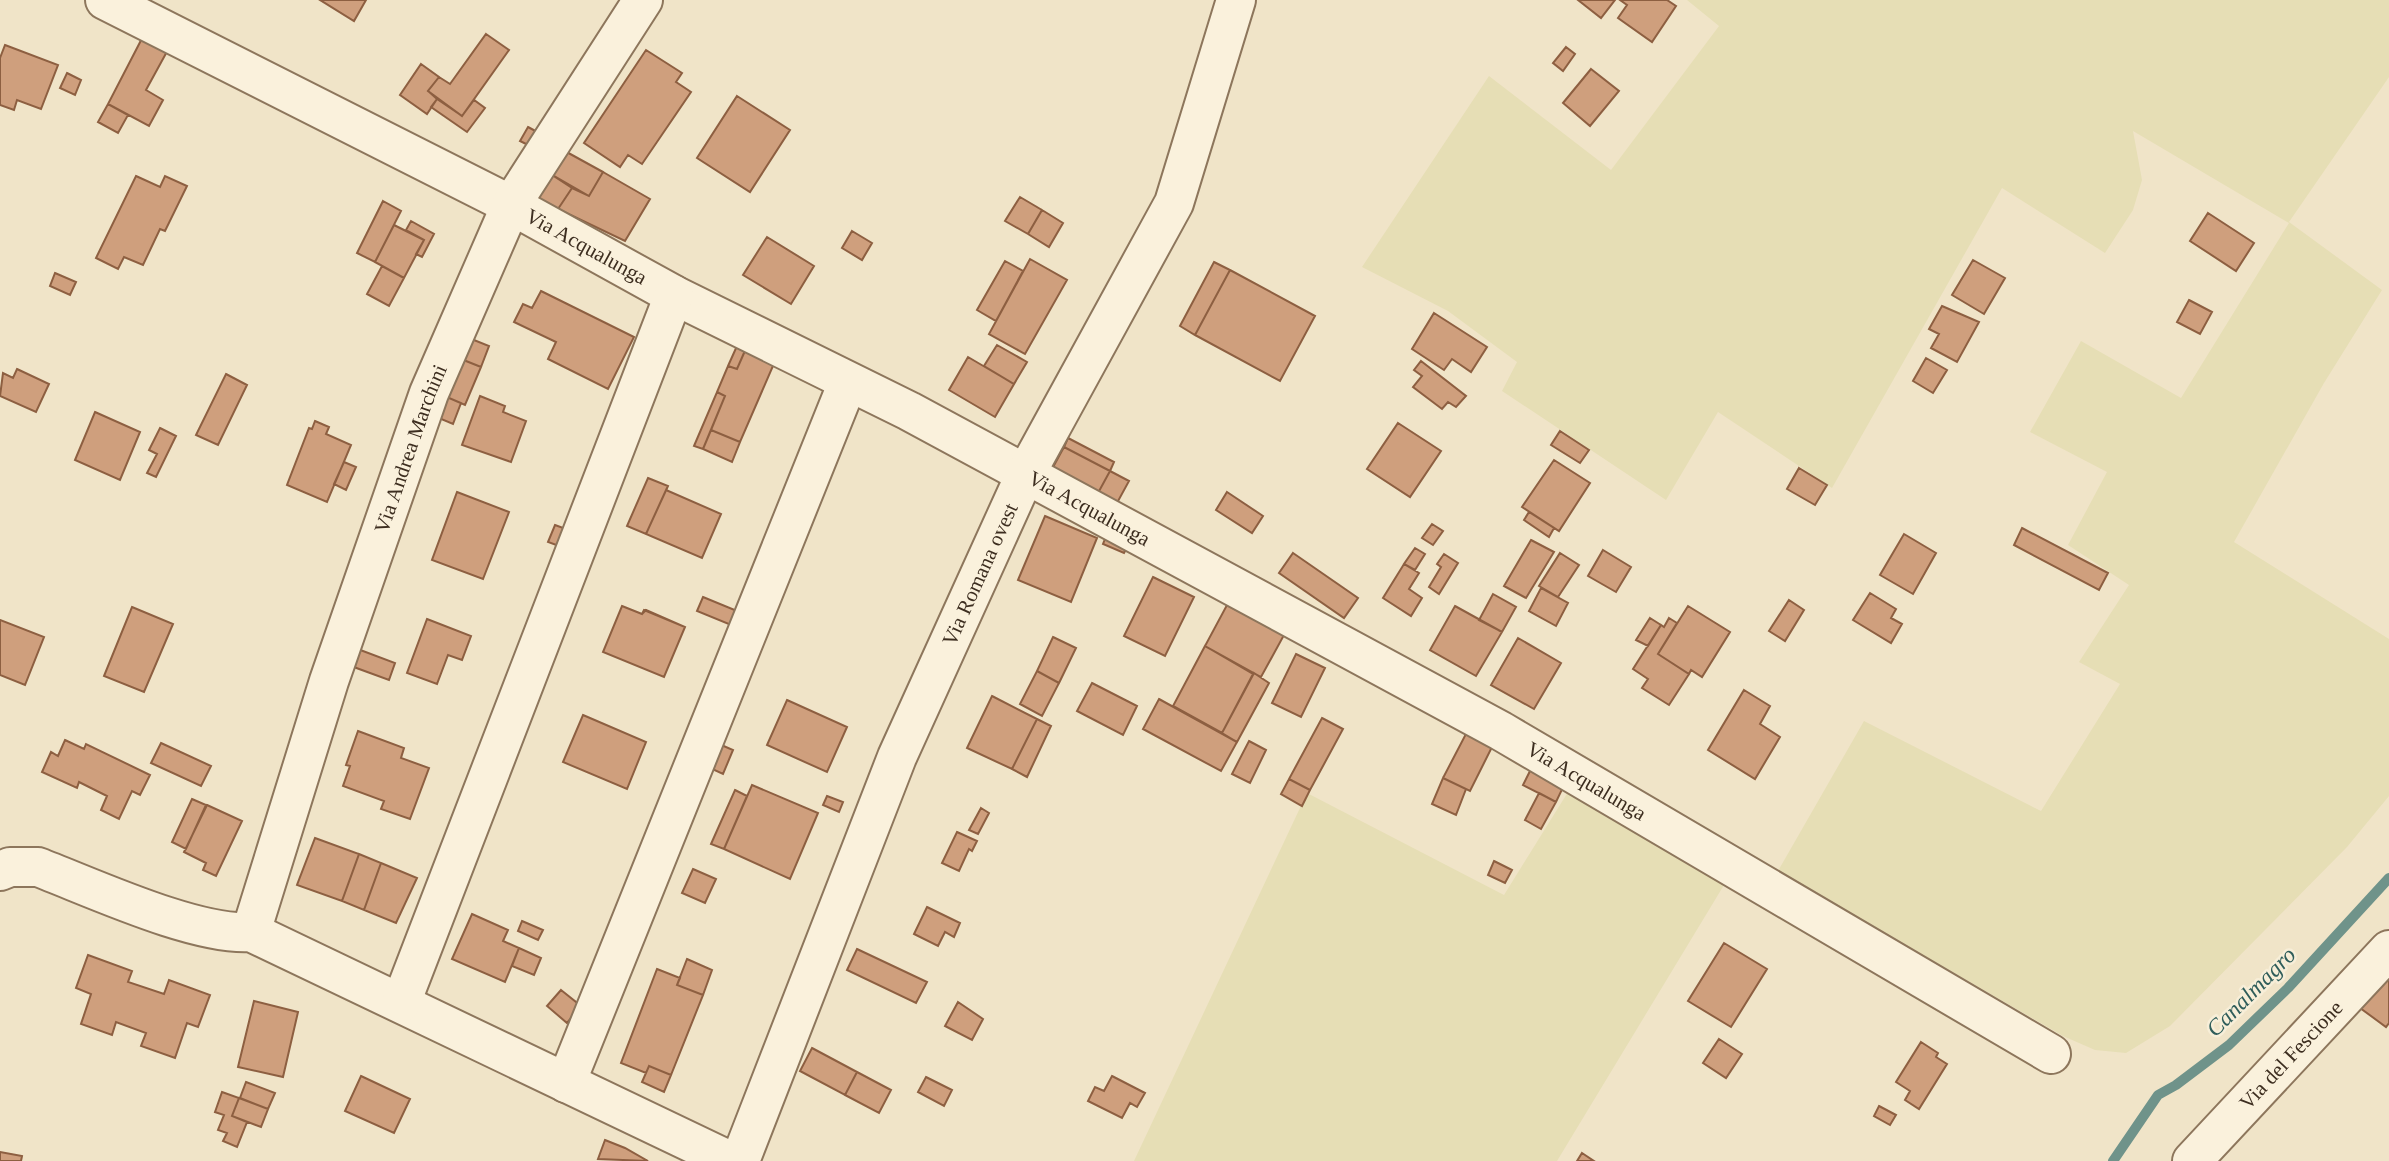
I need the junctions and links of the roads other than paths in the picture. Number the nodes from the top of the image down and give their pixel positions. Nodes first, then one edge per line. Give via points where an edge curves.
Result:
1 (105, 0) edge
2 (643, 0) edge
3 (1236, 0) edge
4 (511, 205) junction
5 (674, 295) junction
6 (848, 382) junction
7 (1025, 475) junction
8 (0, 871) edge
9 (251, 932) junction
10 (2389, 950) edge
11 (401, 1003) junction
12 (2051, 1054) dead end
13 (566, 1083) junction
14 (730, 1161) edge
15 (740, 1161) edge
16 (2192, 1161) edge

1 - 4 street, Via Acqualunga
2 - 4 street, Via Andrea Marchini
3 - 7 street, Via Romana ovest via 1174,203
4 - 5 street, Via Acqualunga
4 - 9 street, Via Andrea Marchini via 429,393 328,681
5 - 6 street, Via Acqualunga
5 - 11 street
6 - 7 street, Via Acqualunga
6 - 13 street
7 - 12 street, Via Acqualunga via 1500,731
7 - 15 street, Via Romana ovest via 897,757
8 - 9 street via 38,867 199,926 227,933
9 - 11 street
10 - 16 street, Via del Fescione
11 - 13 street
13 - 14 street

